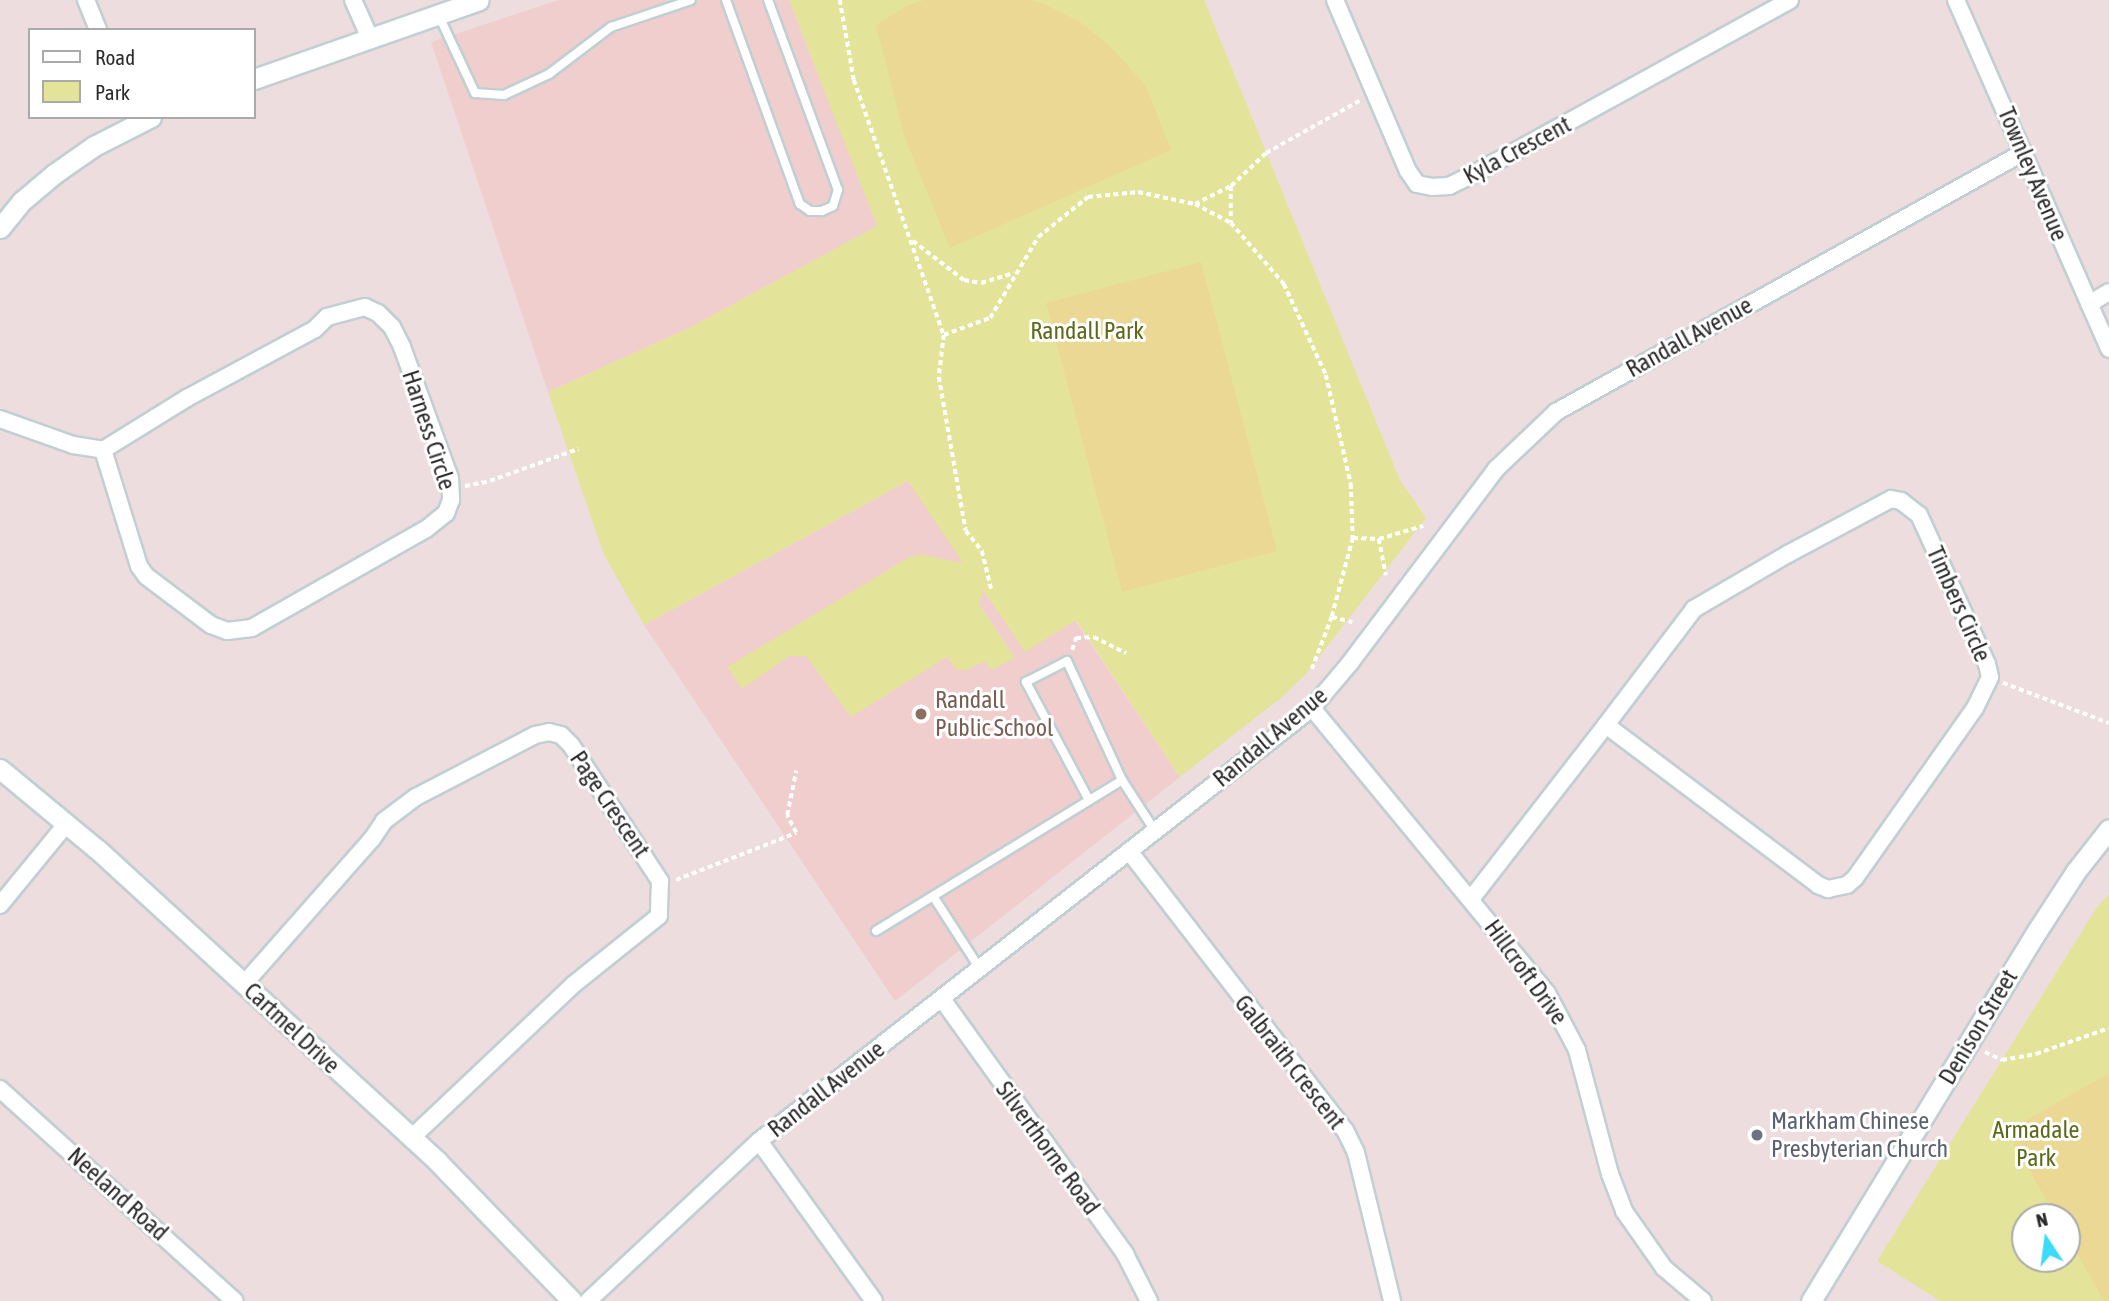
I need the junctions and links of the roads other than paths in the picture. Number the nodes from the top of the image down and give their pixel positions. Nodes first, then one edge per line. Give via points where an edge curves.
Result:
1 (86, 0) edge
2 (353, 0) edge
3 (479, 0) edge
4 (691, 0) edge
5 (726, 0) edge
6 (768, 0) edge
7 (1335, 0) edge
8 (1790, 0) edge
9 (1956, 0) edge
10 (438, 13) junction
11 (97, 28) edge
12 (369, 36) junction
13 (256, 78) edge
14 (141, 119) edge
15 (2024, 152) junction
16 (0, 228) edge
17 (2109, 292) edge
18 (2089, 304) junction
19 (2109, 349) edge
20 (0, 419) edge
21 (103, 450) junction
22 (1312, 708) junction
23 (1606, 725) junction
24 (0, 768) edge
25 (1122, 780) junction
26 (1089, 800) junction
27 (67, 824) junction
28 (2109, 829) edge
29 (1155, 831) junction
30 (1129, 851) junction
31 (933, 896) junction
32 (1471, 899) junction
33 (0, 905) edge
34 (876, 931) dead end
35 (980, 968) junction
36 (244, 984) junction
37 (942, 999) junction
38 (0, 1089) edge
39 (412, 1138) junction
40 (759, 1141) junction
41 (235, 1301) edge
42 (572, 1301) edge
43 (588, 1301) edge
44 (874, 1301) edge
45 (1149, 1301) edge
46 (1392, 1301) edge
47 (1703, 1301) edge
48 (1811, 1301) edge

1 - 11 street
2 - 12 street
3 - 10 street
4 - 10 lane via 611,27 550,74 504,95 475,93
5 - 6 lane via 800,204 810,211 822,211 833,206 838,190
7 - 8 street, Kyla Crescent via 1417,184 1448,186
9 - 15 street, Townley Avenue
10 - 12 street
12 - 13 street
14 - 16 street via 54,174 22,201
15 - 18 street, Townley Avenue
15 - 22 street, Randall Avenue via 1556,412 1496,469
17 - 18 street
18 - 19 street, Townley Avenue
20 - 21 street via 73,445
21 - 21 street, Harness Circle via 327,317 365,306 392,327 402,347 450,478 452,500 446,513 426,529 252,628 227,631 211,625 139,566
22 - 29 street, Randall Avenue
22 - 32 street, Hillcroft Drive
23 - 23 street, Timbers Circle via 1818,884 1838,888 1855,878 1975,708 1990,677 1920,515 1891,499 1694,609
23 - 32 street, Timbers Circle
24 - 27 street, Cartmel Drive
25 - 26 lane
25 - 26 lane via 1067,661 1026,682
25 - 29 lane
26 - 31 lane
27 - 33 street
27 - 36 street, Cartmel Drive
28 - 48 street, Denison Street via 2037,931
29 - 30 street, Randall Avenue
30 - 35 street, Randall Avenue
30 - 46 street, Galbraith Crescent via 1345,1130 1356,1153
31 - 34 lane
31 - 35 lane
32 - 47 street, Hillcroft Drive via 1542,986 1566,1025 1610,1174 1634,1229 1664,1268
35 - 37 street, Randall Avenue
36 - 39 street, Cartmel Drive
36 - 39 street, Page Crescent via 384,821 416,797 535,735 561,735 572,745 660,881 659,916 573,985
37 - 40 street, Randall Avenue
37 - 45 street, Silverthorne Road via 1125,1254
38 - 41 street, Neeland Road
39 - 42 street, Cartmel Drive
40 - 43 street, Randall Avenue
40 - 44 street

